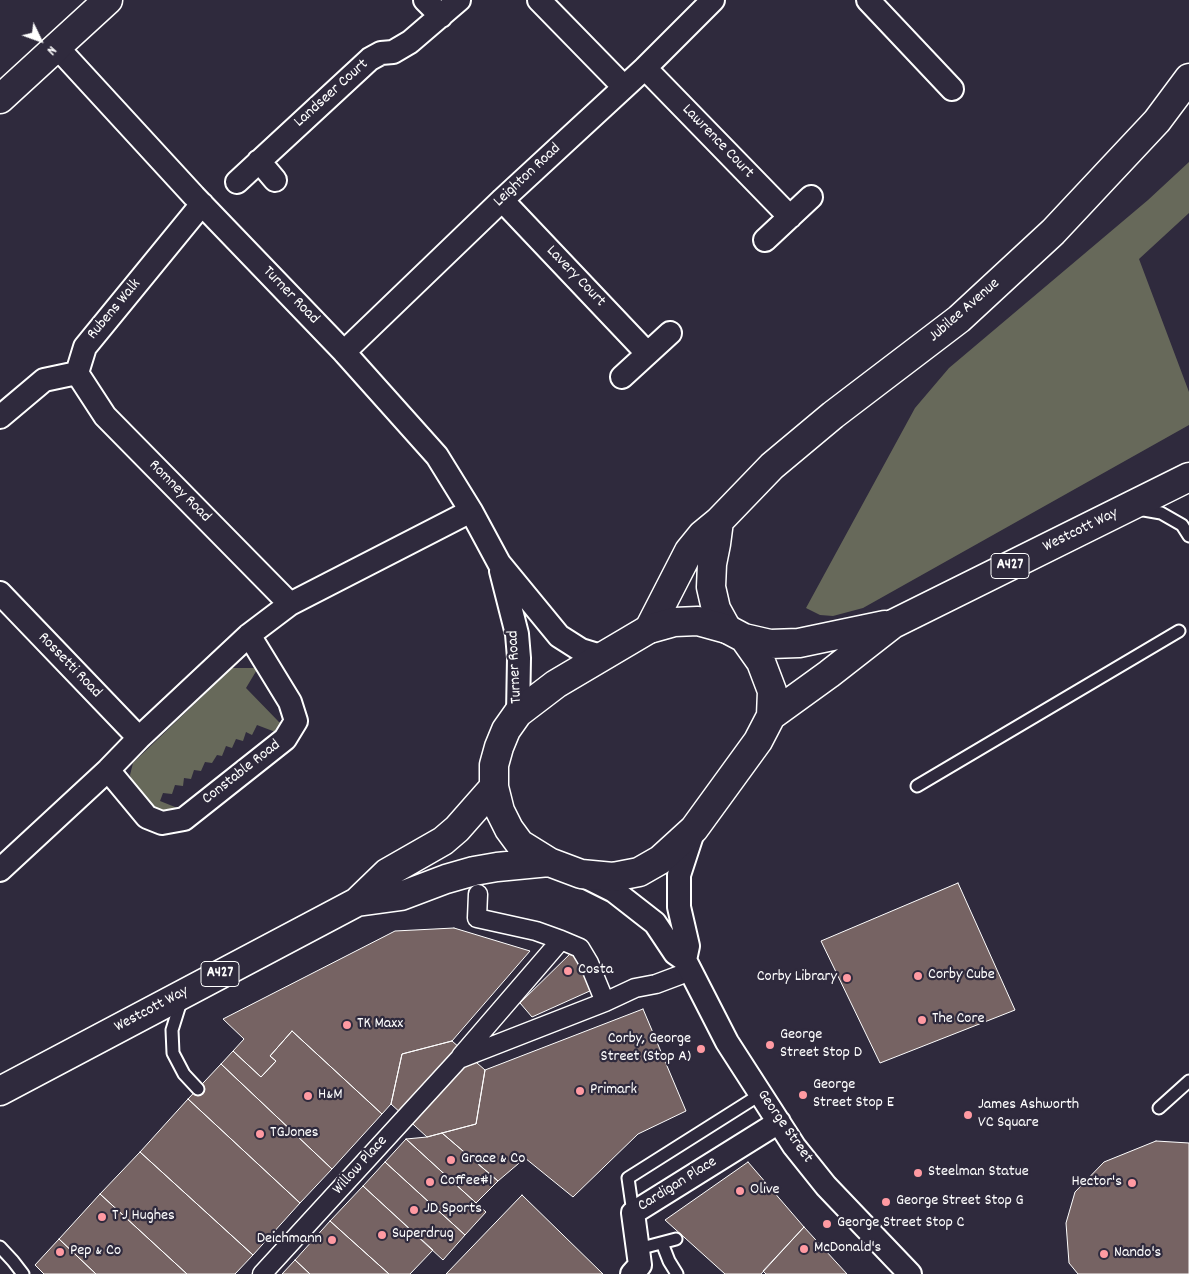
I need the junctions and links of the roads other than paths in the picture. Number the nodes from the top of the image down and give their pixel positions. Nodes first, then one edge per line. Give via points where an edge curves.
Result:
1 (108, 0) edge
2 (425, 0) edge
3 (459, 0) edge
4 (539, 0) edge
5 (713, 0) edge
6 (868, 0) edge
7 (441, 16) junction
8 (57, 47) junction
9 (645, 68) junction
10 (1189, 78) edge
11 (624, 86) junction
12 (952, 89) dead end
13 (0, 99) edge
14 (259, 161) junction
15 (276, 180) dead end
16 (237, 182) dead end
17 (811, 196) dead end
18 (502, 200) junction
19 (202, 204) junction
20 (790, 217) junction
21 (765, 240) dead end
22 (670, 332) dead end
23 (344, 352) junction
24 (647, 353) junction
25 (77, 373) junction
26 (622, 377) dead end
27 (0, 417) edge
28 (1189, 477) edge
29 (1128, 508) junction
30 (471, 511) junction
31 (719, 521) junction
32 (1189, 536) edge
33 (499, 563) junction
34 (0, 593) edge
35 (290, 604) junction
36 (893, 624) junction
37 (649, 629) junction
38 (1179, 631) dead end
39 (736, 634) junction
40 (249, 635) junction
41 (604, 657) junction
42 (518, 713) junction
43 (771, 716) junction
44 (139, 738) junction
45 (108, 770) junction
46 (916, 786) dead end
47 (494, 787) junction
48 (694, 829) junction
49 (549, 862) junction
50 (0, 870) edge
51 (580, 874) junction
52 (478, 894) dead end
53 (357, 902) junction
54 (560, 940) junction
55 (683, 968) junction
56 (183, 994) junction
57 (605, 1002) junction
58 (459, 1059) junction
59 (1189, 1081) edge
60 (198, 1089) dead end
61 (0, 1092) edge
62 (761, 1094) junction
63 (1159, 1108) dead end
64 (779, 1122) junction
65 (633, 1213) junction
66 (676, 1239) dead end
67 (662, 1243) junction
68 (0, 1247) edge
69 (638, 1249) junction
70 (22, 1274) edge
71 (262, 1274) edge
72 (632, 1274) edge
73 (677, 1274) edge
74 (910, 1274) edge

1 - 8 main road
2 - 7 street
3 - 7 street, Landseer Court
4 - 11 street
5 - 9 street, Leighton Road
6 - 12 street
7 - 14 street, Landseer Court via 410,42 393,52 381,53 370,59
8 - 13 main road
8 - 19 street, Turner Road
9 - 11 street, Leighton Road
9 - 20 street, Lawrence Court
10 - 31 main road, Jubilee Avenue via 1157,121 1053,232 959,319 772,466
11 - 18 street, Leighton Road
14 - 15 street
14 - 16 street, Landseer Court
17 - 20 street
18 - 23 street, Leighton Road
18 - 24 street, Lavery Court
19 - 23 street, Turner Road
19 - 25 street, Rubens Walk via 85,346
20 - 21 street
22 - 24 street
23 - 30 street, Turner Road via 437,456
24 - 26 street
25 - 27 street via 44,380
25 - 35 street, Romney Road via 105,416
28 - 29 main road, Westcott Way / A427
29 - 32 lane via 1161,513 1182,525
29 - 36 main road, Westcott Way / A427
30 - 33 street, Turner Road
30 - 35 street
31 - 37 main road, Jubilee Avenue via 689,551
31 - 39 main road via 711,586 716,609
33 - 41 street, Turner Road via 559,636 581,650
33 - 42 street, Turner Road via 517,634 520,658
34 - 44 street, Rossetti Road
35 - 40 street
36 - 39 main road, Westcott Way / A427 via 799,643 770,644
36 - 43 main road, Westcott Way / A427
37 - 39 main road, Westcott Way via 674,622 698,621
37 - 41 main road
38 - 46 lane
39 - 43 main road via 761,662 772,691
40 - 44 street
40 - 45 street, Constable Road via 290,702 296,721 285,739 184,819 162,824 147,817
41 - 42 main road via 556,684
42 - 47 main road via 499,748 494,765
43 - 48 main road via 758,741
44 - 45 street
45 - 50 street
47 - 49 main road via 500,811 520,844
47 - 53 main road, Westcott Way / A427 via 450,835 387,873
48 - 51 main road via 660,860 639,872 613,877
48 - 55 street, George Street via 679,874 679,907 688,946
49 - 51 main road
49 - 53 main road, Westcott Way / A427 via 474,871 401,896
51 - 55 street, George Street via 614,892 655,923
52 - 54 street via 476,918 536,931
53 - 56 main road, Westcott Way / A427
54 - 57 street via 580,948
54 - 58 street, Willow Place
55 - 57 street, Willow Place via 656,984 635,988
55 - 62 street, George Street
56 - 60 lane via 172,1030 173,1053 184,1074
56 - 61 main road, Westcott Way / A427
57 - 58 street, Willow Place
58 - 71 street, Willow Place
59 - 63 lane
62 - 64 street, George Street
62 - 65 lane via 628,1178
64 - 65 street, Cardigan Place
64 - 74 street, George Street via 826,1186
65 - 69 street, Cardigan Place
66 - 67 lane
67 - 69 lane
67 - 73 lane
68 - 70 lane
69 - 72 street, Cardigan Place via 640,1265

